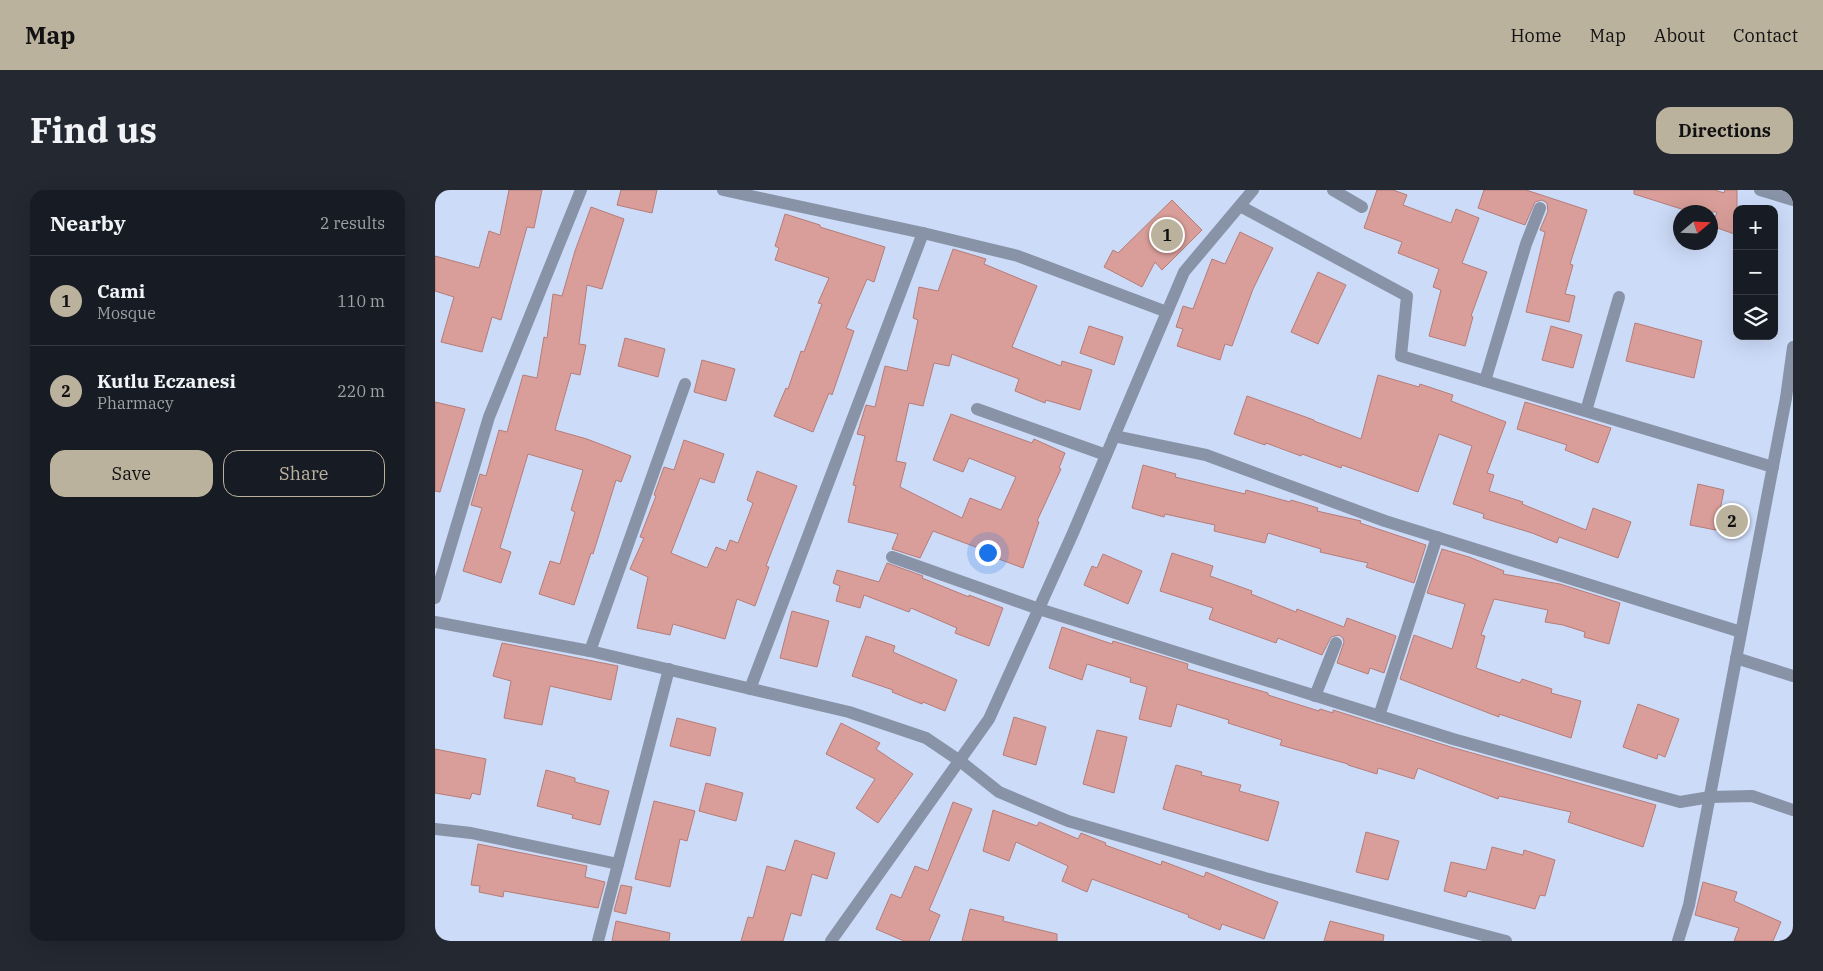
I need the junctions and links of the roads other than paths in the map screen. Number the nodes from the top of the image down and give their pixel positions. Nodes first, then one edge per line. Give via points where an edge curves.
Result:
1 (581, 190) edge
2 (723, 190) edge
3 (1253, 190) edge
4 (1333, 190) edge
5 (1760, 190) edge
6 (1793, 200) edge
7 (1240, 206) junction
8 (1362, 207) dead end
9 (1540, 208) dead end
10 (923, 233) junction
11 (1619, 297) dead end
12 (1167, 312) junction
13 (1793, 347) edge
14 (1485, 381) junction
15 (685, 384) dead end
16 (977, 409) dead end
17 (1586, 411) junction
18 (1114, 436) junction
19 (1106, 456) junction
20 (1773, 467) junction
21 (1437, 537) junction
22 (891, 557) dead end
23 (435, 598) edge
24 (1039, 609) junction
25 (435, 622) edge
26 (1741, 632) junction
27 (1336, 643) dead end
28 (590, 651) junction
29 (1736, 658) junction
30 (669, 669) junction
31 (1793, 676) edge
32 (751, 689) junction
33 (1315, 696) junction
34 (1379, 716) junction
35 (959, 761) junction
36 (1709, 797) junction
37 (1793, 810) edge
38 (435, 829) edge
39 (618, 864) junction
40 (598, 941) edge
41 (831, 941) edge
42 (1506, 941) edge
43 (1678, 941) edge

1 - 23 street via 489,417
2 - 10 street
3 - 7 street
4 - 8 street
5 - 6 street
7 - 12 street via 1184,272
7 - 14 street via 1407,296 1401,356
9 - 14 street
10 - 12 street via 1018,256
10 - 32 street
11 - 17 street
12 - 18 street
13 - 20 street
14 - 17 street
15 - 28 street
16 - 19 street
17 - 20 street
18 - 19 street
18 - 21 street via 1205,455
19 - 24 street
20 - 26 street
21 - 26 street
21 - 34 street
22 - 24 street
24 - 33 street
24 - 35 street via 989,719
25 - 28 street
26 - 29 street
27 - 33 street
28 - 30 street
29 - 31 street
29 - 36 street
30 - 32 street
30 - 39 street
32 - 35 street via 849,712 926,738
33 - 34 street
34 - 36 street via 1681,802
35 - 41 street
35 - 42 street via 999,792 1068,821 1265,878
36 - 37 street via 1752,796
36 - 43 street via 1689,905
38 - 39 street
39 - 40 street

